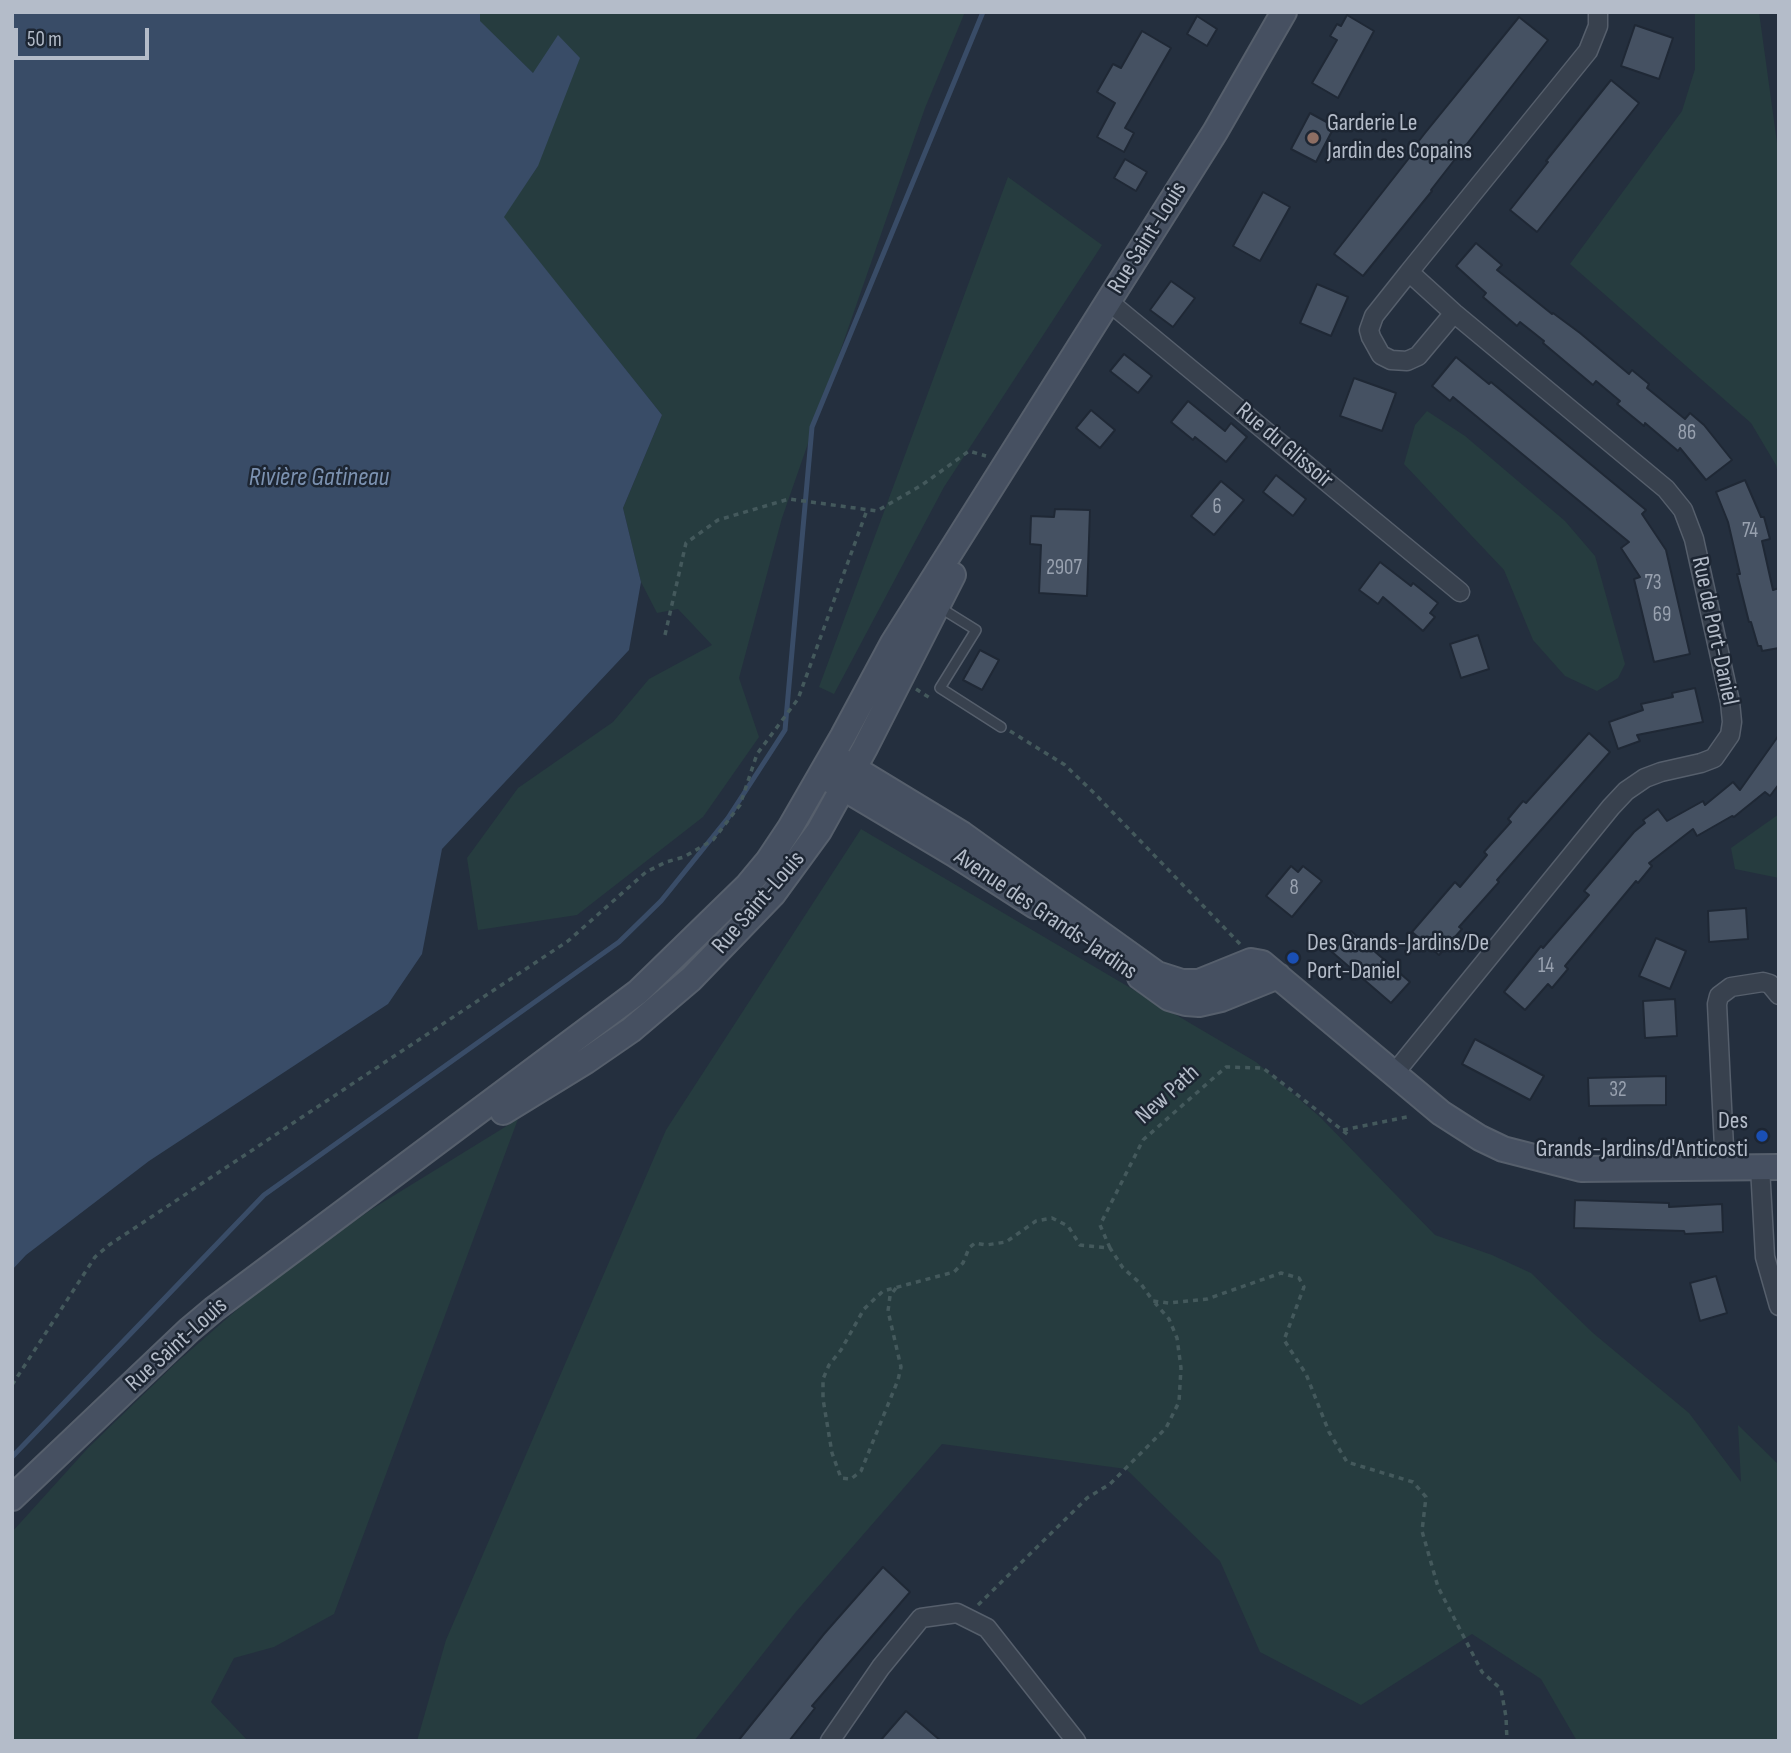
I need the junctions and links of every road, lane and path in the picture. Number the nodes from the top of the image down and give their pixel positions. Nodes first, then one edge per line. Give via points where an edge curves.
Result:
1 (1284, 12) edge
2 (1598, 12) edge
3 (1409, 272) junction
4 (1108, 302) junction
5 (1454, 313) junction
6 (1009, 462) junction
7 (867, 510) junction
8 (1460, 592) dead end
9 (937, 606) junction
10 (666, 635) dead end
11 (913, 687) dead end
12 (935, 701) dead end
13 (1001, 727) joint
14 (826, 765) junction
15 (848, 778) junction
16 (1241, 945) dead end
17 (1779, 995) edge
18 (1393, 1075) junction
19 (1407, 1117) dead end
20 (1342, 1130) junction
21 (1351, 1136) dead end
22 (1769, 1167) edge
23 (1725, 1168) junction
24 (353, 1205) junction
25 (1110, 1248) junction
26 (896, 1287) junction
27 (1153, 1301) junction
28 (1779, 1306) edge
29 (12, 1385) edge
30 (12, 1498) edge
31 (965, 1617) junction
32 (830, 1741) edge
33 (1076, 1741) edge
34 (1507, 1741) edge

1 - 4 main road, Rue Saint-Louis
2 - 3 street via 1588,51
3 - 5 street, Rue de Port-Daniel
3 - 5 street via 1374,316 1371,337 1381,355 1407,361 1418,356
4 - 6 main road, Rue Saint-Louis
4 - 8 street, Rue du Glissoir
5 - 18 street, Rue de Port-Daniel via 1679,504 1695,539 1732,722 1730,735 1714,758 1645,778 1626,791
6 - 7 path via 969,451 922,485 877,511
6 - 9 main road, Rue Saint-Louis
6 - 14 main road, Rue Saint-Louis via 893,642
7 - 10 path via 789,499 718,520 685,543
7 - 29 path via 797,699 757,754 740,805 713,840 646,872 568,941 109,1245 95,1257
9 - 13 lane via 976,630 940,688
9 - 15 main road, Rue Saint-Louis
11 - 12 path
13 - 16 path via 1065,765
14 - 15 main road, Avenue des Grands-Jardins
14 - 24 main road, Rue Saint-Louis via 768,861 667,966 593,1028
15 - 18 main road, Avenue des Grands-Jardins via 1169,998 1210,1002 1278,976
15 - 24 main road, Rue Saint-Louis via 820,831 773,894 663,1003 586,1061
17 - 23 street via 1763,982 1731,987 1719,996
18 - 23 main road, Avenue des Grands-Jardins via 1465,1129 1523,1156 1581,1169
19 - 20 path
20 - 21 path, New Path
20 - 25 path, New Path via 1263,1068 1226,1067 1143,1140 1100,1225
22 - 23 main road, Avenue des Grands-Jardins
22 - 28 street via 1765,1256
24 - 30 main road, Rue Saint-Louis via 189,1330
25 - 26 path via 1080,1245 1068,1226 1052,1218 1036,1221 1006,1242 975,1243 954,1272
25 - 27 path
26 - 26 path via 863,1309 823,1380 832,1452 841,1478 850,1479 861,1471 898,1380 901,1367 888,1311
27 - 31 path via 1169,1319 1177,1338 1181,1368 1179,1402 1166,1428
27 - 34 path via 1207,1299 1281,1273 1299,1278 1304,1287 1284,1340 1306,1374 1329,1432 1347,1462 1413,1482 1426,1497 1422,1531 1438,1587 1482,1672 1501,1689
31 - 32 street via 921,1618
31 - 33 street via 987,1628

